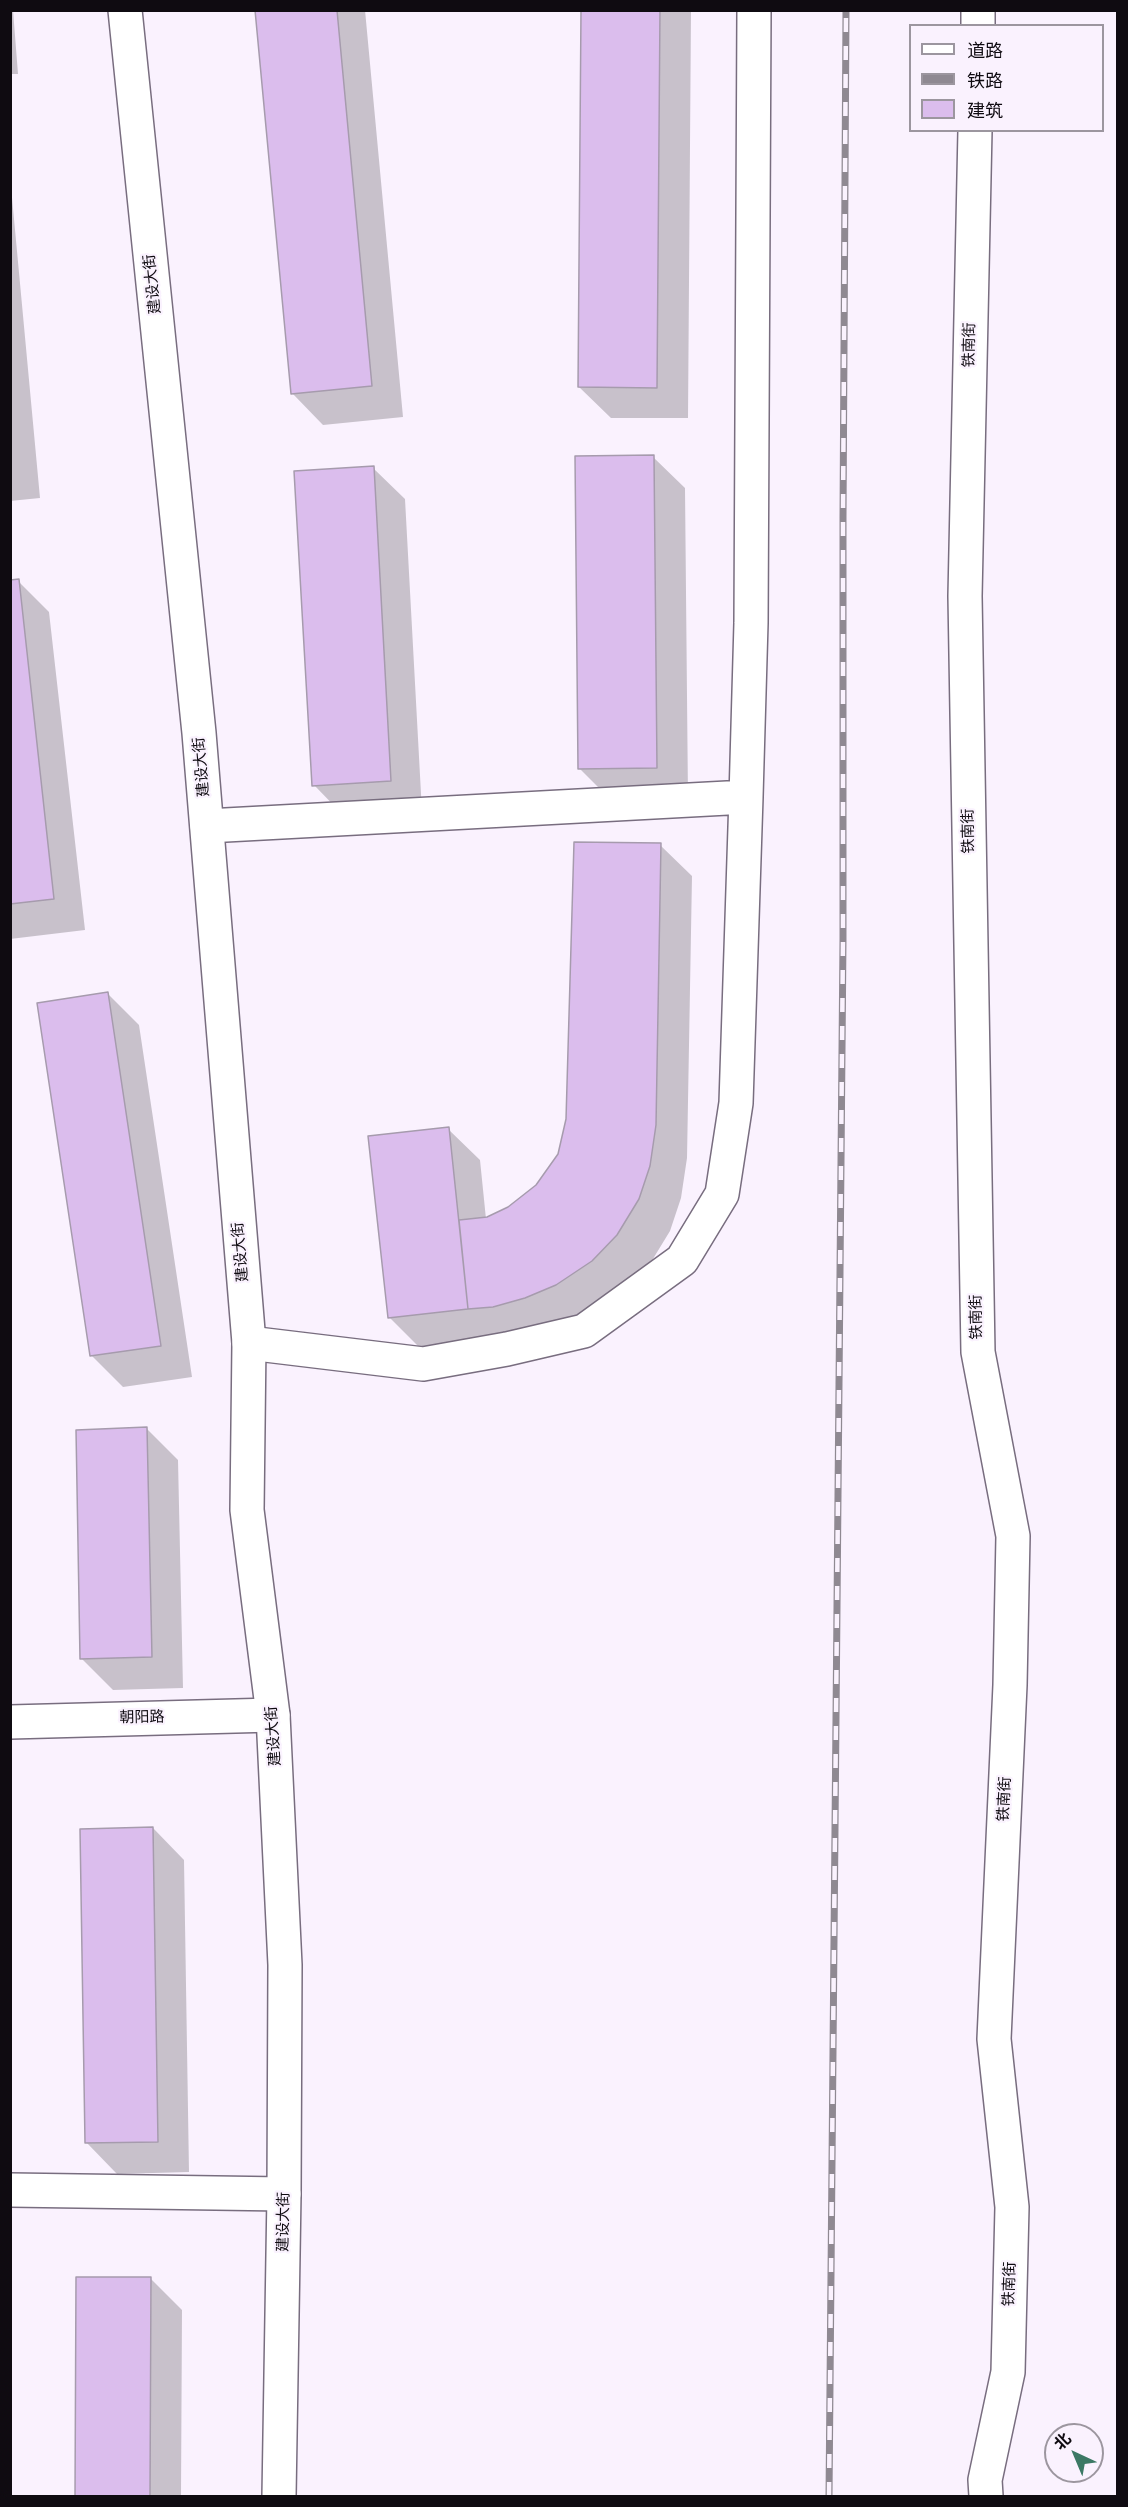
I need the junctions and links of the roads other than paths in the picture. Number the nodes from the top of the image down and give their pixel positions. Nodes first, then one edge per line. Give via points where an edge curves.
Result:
1 (125, 10) edge
2 (754, 10) edge
3 (975, 132) edge
4 (746, 797) junction
5 (207, 826) junction
6 (249, 1343) junction
7 (273, 1715) junction
8 (10, 1722) edge
9 (10, 2190) edge
10 (284, 2194) junction
11 (279, 2496) edge
12 (986, 2496) edge

1 - 5 street, 建设大街
2 - 4 street via 751,623
3 - 12 street, 铁南街 via 965,596 978,1352 1013,1536 994,2039 1012,2207 1008,2372 985,2480
4 - 5 street
4 - 6 street via 736,1103 722,1194 682,1260 584,1331 507,1349 423,1364
5 - 6 street, 建设大街
6 - 7 street, 建设大街 via 247,1510
7 - 8 street, 朝阳路
7 - 10 street, 建设大街 via 285,1965
9 - 10 street
10 - 11 street, 建设大街

